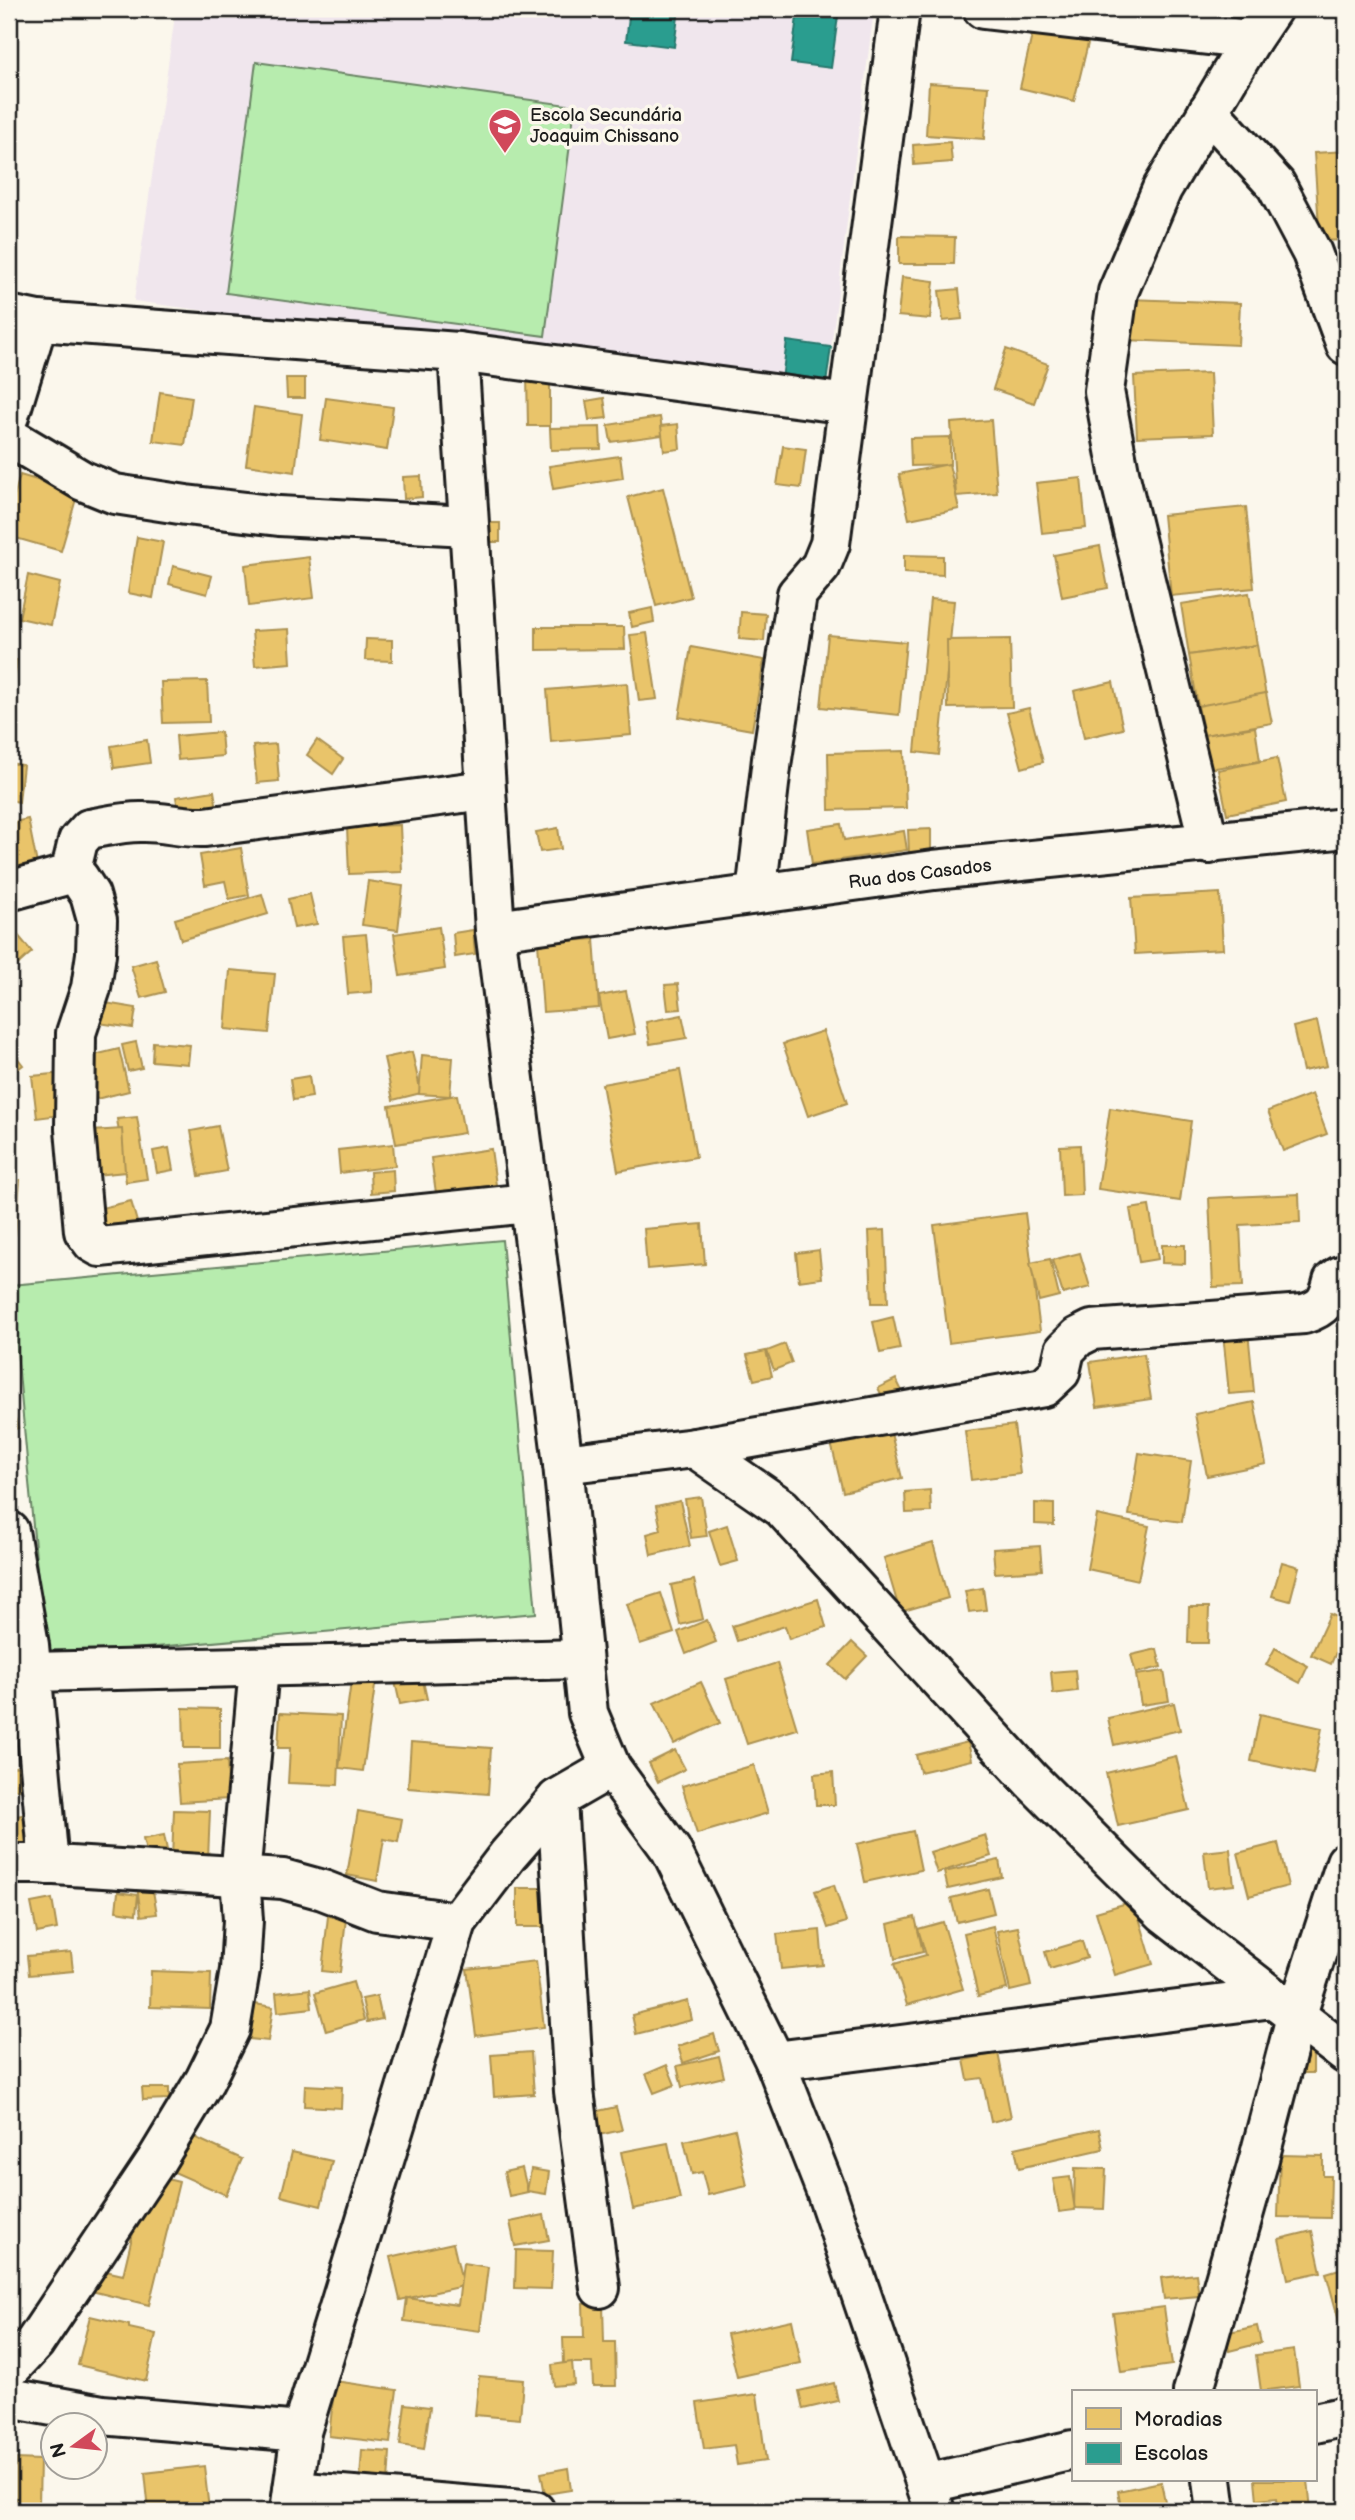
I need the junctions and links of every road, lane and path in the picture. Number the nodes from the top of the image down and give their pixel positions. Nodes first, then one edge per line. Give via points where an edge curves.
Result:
1 (900, 9) edge
2 (983, 9) edge
3 (1272, 9) edge
4 (1251, 40) junction
5 (1208, 111) junction
6 (23, 318) edge
7 (1346, 345) edge
8 (458, 352) junction
9 (848, 404) junction
10 (9, 416) edge
11 (9, 437) edge
12 (468, 526) junction
13 (485, 790) junction
14 (1346, 828) edge
15 (1209, 844) junction
16 (70, 874) junction
17 (9, 891) edge
18 (756, 894) junction
19 (495, 930) junction
20 (529, 1203) junction
21 (1346, 1275) edge
22 (695, 1448) junction
23 (563, 1464) junction
24 (9, 1535) edge
25 (581, 1660) junction
26 (259, 1668) junction
27 (32, 1672) junction
28 (611, 1768) junction
29 (557, 1798) junction
30 (1346, 1862) edge
31 (9, 1864) edge
32 (49, 1865) junction
33 (240, 1877) junction
34 (457, 1922) junction
35 (1284, 2007) junction
36 (1346, 2053) edge
37 (775, 2061) junction
38 (600, 2288) dead end
39 (9, 2370) edge
40 (1194, 2390) edge
41 (9, 2398) edge
42 (1346, 2416) edge
43 (1316, 2423) edge
44 (301, 2432) junction
45 (1072, 2450) edge
46 (1212, 2482) edge
47 (931, 2498) edge
48 (291, 2501) edge
49 (535, 2511) edge
50 (1216, 2511) edge

1 - 9 street
2 - 4 street
3 - 4 street
4 - 5 street
5 - 7 street via 1276,185 1312,253
5 - 15 street via 1162,189 1118,292 1104,391 1120,477
6 - 8 street
6 - 10 street
8 - 9 street
8 - 12 street
9 - 18 street via 830,544 821,566 797,594
11 - 12 street via 83,481 115,494 279,516
12 - 13 street
13 - 16 street via 205,827 140,821 89,829 78,841
13 - 19 street
14 - 15 street, Rua dos Casados
15 - 18 street, Rua dos Casados via 934,870
16 - 17 street
16 - 20 street via 79,878 90,895 97,920 91,988 76,1033 75,1129 84,1231 93,1242 100,1247
18 - 19 street, Rua dos Casados
19 - 20 street
20 - 23 street
21 - 22 street via 1333,1281 1328,1302 1320,1310 1304,1314 1093,1331 1065,1350 1060,1373 1044,1387
22 - 23 street
22 - 35 street via 782,1508 1031,1780 1164,1913
23 - 25 street
24 - 27 street
25 - 26 street
25 - 28 street via 588,1713
26 - 27 street
26 - 33 street
27 - 32 street
28 - 29 street
28 - 37 street via 671,1850
29 - 34 street
29 - 38 street via 574,2091
30 - 35 street
31 - 32 street
32 - 33 street
33 - 34 street via 283,1879 377,1912
33 - 39 street via 241,1957 230,2029 205,2080 148,2173 35,2342
34 - 44 street
35 - 36 street
35 - 37 street
35 - 40 street via 1259,2159
37 - 47 street via 826,2191
41 - 44 street via 102,2415
42 - 43 street
44 - 48 street
45 - 47 street
46 - 50 street
48 - 49 street

